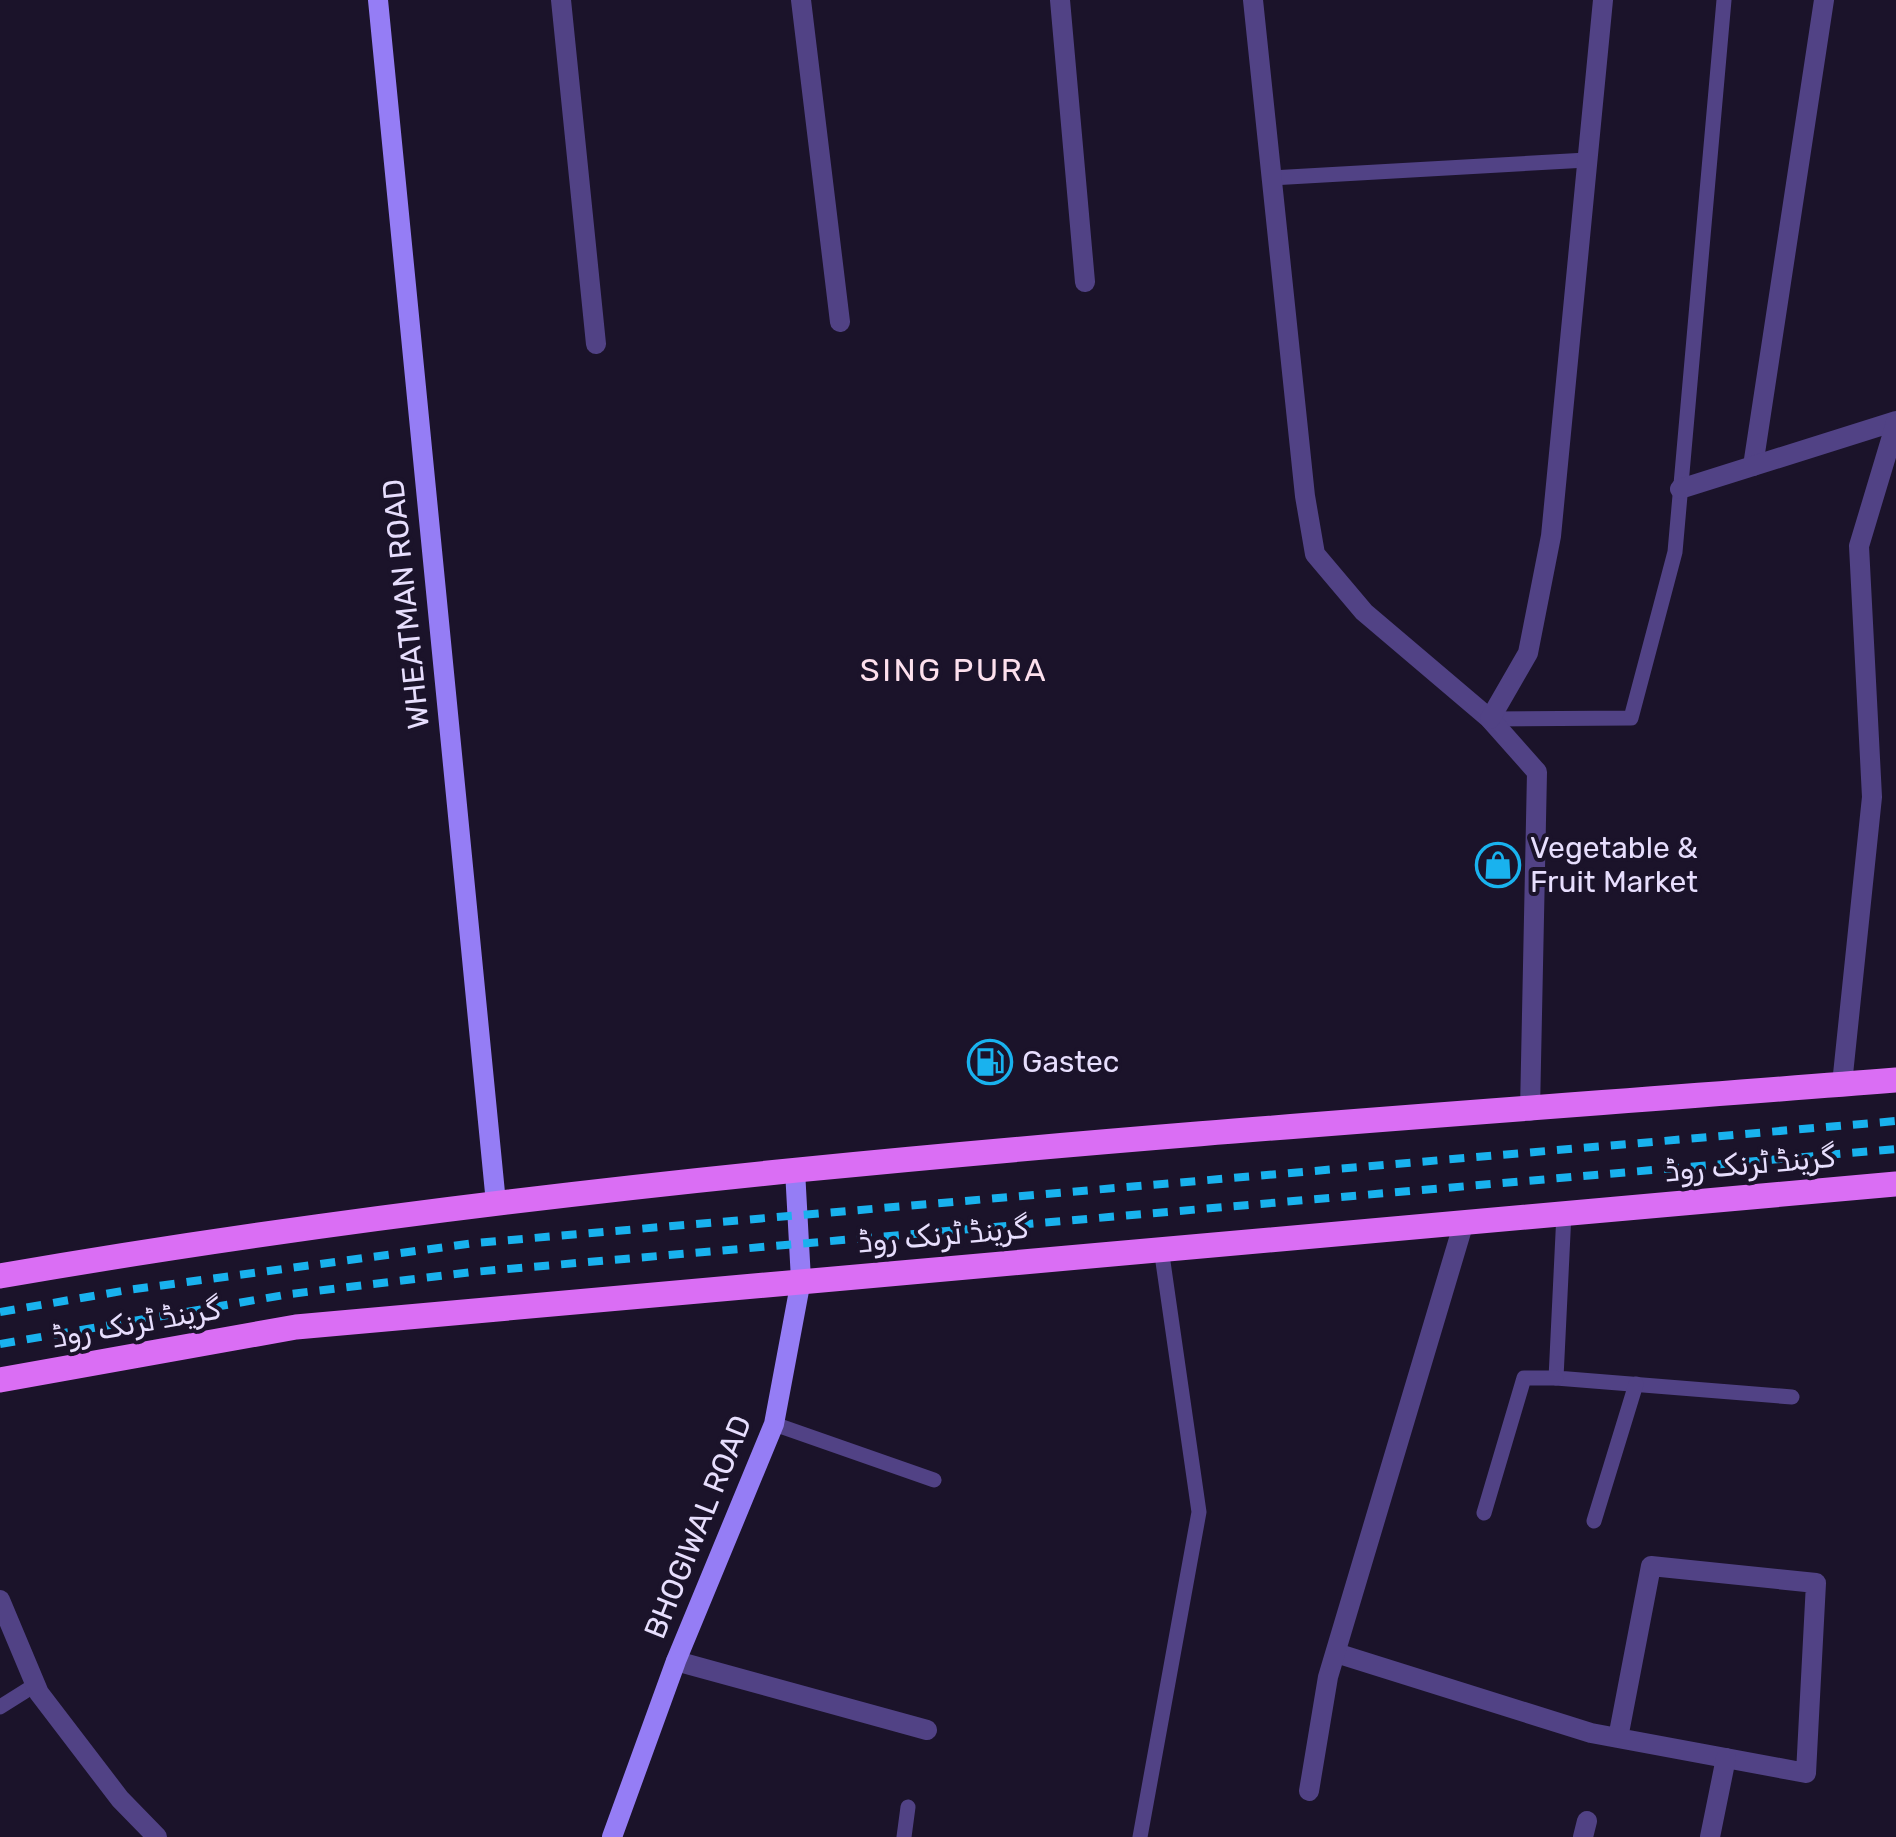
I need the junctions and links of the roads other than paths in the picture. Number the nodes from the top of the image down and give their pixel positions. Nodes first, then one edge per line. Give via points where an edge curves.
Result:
1 (378, 0) edge
2 (561, 0) edge
3 (801, 0) edge
4 (1060, 0) edge
5 (1252, 0) edge
6 (1603, 0) edge
7 (1724, 0) edge
8 (1824, 0) edge
9 (1587, 160) junction
10 (1271, 178) junction
11 (1086, 282) dead end
12 (840, 322) dead end
13 (596, 344) dead end
14 (1896, 422) edge
15 (1752, 466) junction
16 (1680, 490) junction
17 (1490, 719) junction
18 (1896, 1080) edge
19 (1842, 1084) junction
20 (1530, 1111) junction
21 (795, 1170) junction
22 (1896, 1184) edge
23 (496, 1202) junction
24 (1564, 1213) junction
25 (1464, 1222) junction
26 (1161, 1248) junction
27 (0, 1276) edge
28 (800, 1280) junction
29 (1556, 1378) junction
30 (0, 1380) edge
31 (1636, 1384) junction
32 (1792, 1397) dead end
33 (774, 1424) junction
34 (934, 1480) dead end
35 (1484, 1513) dead end
36 (1594, 1521) dead end
37 (0, 1600) edge
38 (1336, 1653) junction
39 (676, 1661) junction
40 (35, 1685) junction
41 (0, 1707) edge
42 (927, 1730) dead end
43 (1618, 1738) junction
44 (1726, 1758) junction
45 (1309, 1791) dead end
46 (908, 1807) dead end
47 (157, 1837) edge
48 (612, 1837) edge
49 (904, 1837) edge
50 (1140, 1837) edge
51 (1710, 1837) edge

1 - 23 main road, WHEATMAN ROAD
2 - 13 street
3 - 12 street
4 - 11 street
5 - 10 street
6 - 9 street
7 - 16 lane
8 - 15 street
9 - 10 lane
9 - 17 street via 1551,536 1528,653
10 - 17 street via 1316,554 1364,612
14 - 15 street
14 - 19 street via 1859,546 1872,797
15 - 16 street
16 - 17 lane via 1675,552 1631,718
17 - 20 street via 1537,772
18 - 19 main road
19 - 20 main road
20 - 21 main road
21 - 23 main road
21 - 28 main road, BHOGIWAL ROAD
22 - 24 main road, گرینڈ ٹرنک روڈ
23 - 27 main road
24 - 25 main road, گرینڈ ٹرنک روڈ
24 - 29 lane
25 - 26 main road, گرینڈ ٹرنک روڈ
25 - 38 street
26 - 28 main road, گرینڈ ٹرنک روڈ
26 - 50 lane via 1200,1512
28 - 30 main road, گرینڈ ٹرنک روڈ via 296,1327
28 - 33 main road, BHOGIWAL ROAD
29 - 31 lane
29 - 35 lane via 1524,1378
31 - 32 lane
31 - 36 lane
33 - 34 lane
33 - 39 main road, BHOGIWAL ROAD
37 - 40 street
38 - 43 street
38 - 45 street
39 - 42 street
39 - 48 main road, BHOGIWAL ROAD
40 - 41 lane
40 - 47 street via 120,1799
43 - 44 street
43 - 44 street via 1651,1566 1816,1583 1806,1773
44 - 51 street
46 - 49 lane

